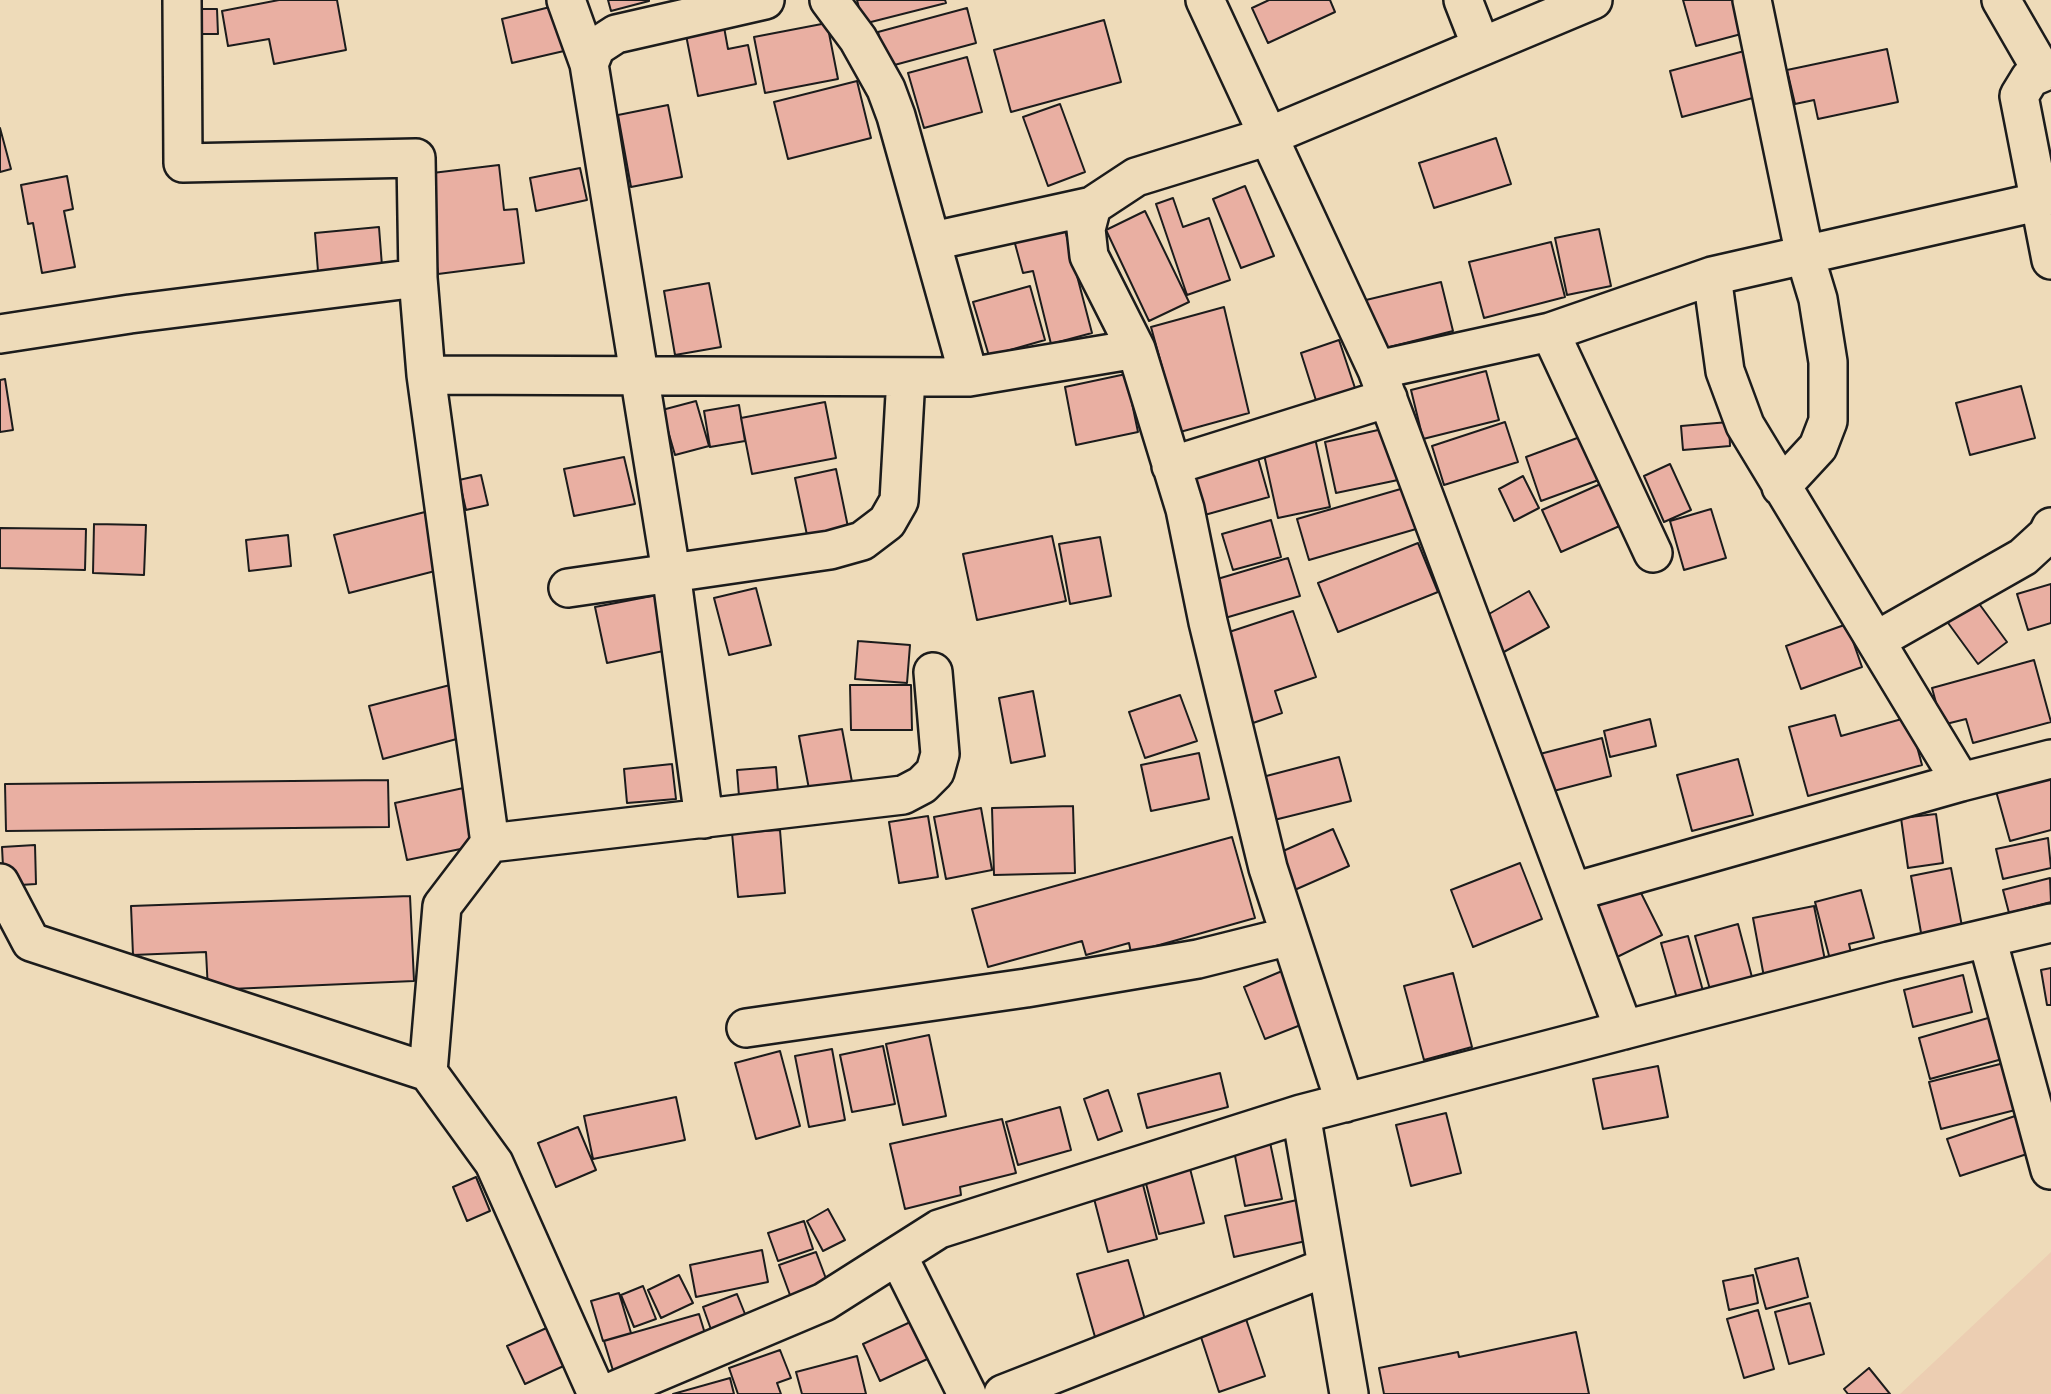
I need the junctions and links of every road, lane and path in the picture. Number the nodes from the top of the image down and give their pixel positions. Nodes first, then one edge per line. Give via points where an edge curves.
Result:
1 (182, 0) edge
2 (566, 0) edge
3 (765, 0) edge
4 (829, 0) edge
5 (1205, 0) edge
6 (1463, 0) edge
7 (1593, 0) edge
8 (1752, 0) edge
9 (2001, 0) edge
10 (1481, 46) junction
11 (589, 64) junction
12 (2047, 70) edge
13 (1269, 136) junction
14 (2037, 202) junction
15 (1092, 206) junction
16 (933, 242) junction
17 (1805, 256) junction
18 (2051, 260) edge
19 (1712, 276) junction
20 (418, 278) junction
21 (1550, 332) junction
22 (0, 334) edge
23 (1136, 349) junction
24 (426, 375) junction
25 (639, 376) junction
26 (906, 377) junction
27 (970, 377) junction
28 (1382, 384) junction
29 (1171, 466) junction
30 (1781, 487) junction
31 (2050, 533) edge
32 (1653, 553) dead end
33 (671, 572) junction
34 (568, 587) dead end
35 (1877, 640) junction
36 (933, 672) dead end
37 (2051, 759) edge
38 (1961, 782) junction
39 (704, 819) junction
40 (490, 843) junction
41 (0, 883) edge
42 (1573, 892) junction
43 (2051, 923) edge
44 (1290, 936) junction
45 (1987, 938) junction
46 (746, 1028) dead end
47 (1625, 1030) junction
48 (428, 1072) junction
49 (1345, 1103) junction
50 (1301, 1114) junction
51 (2050, 1170) edge
52 (898, 1256) junction
53 (1327, 1267) junction
54 (597, 1394) edge
55 (606, 1394) edge
56 (967, 1394) edge
57 (1003, 1394) edge
58 (1349, 1394) edge

1 - 20 street via 183,163 416,158
2 - 11 street
3 - 11 street via 615,34 596,47
4 - 16 street via 886,89
5 - 13 street
6 - 10 street
7 - 10 street
8 - 17 street
9 - 12 street
10 - 13 street
11 - 25 street
12 - 14 street via 2030,78 2019,96
13 - 15 street via 1136,177
13 - 28 street
14 - 17 street
14 - 18 street
15 - 16 street
15 - 23 street via 1086,229 1089,256
16 - 27 street
17 - 19 street
17 - 30 street via 1818,299 1828,362 1828,421 1818,447
19 - 21 street
19 - 30 street via 1725,370 1745,425
20 - 22 street
20 - 24 street
21 - 28 street
21 - 32 street
23 - 27 street
23 - 29 street
24 - 25 street
24 - 40 street
25 - 26 street
25 - 33 street
26 - 27 street
26 - 33 street via 899,501 887,522 862,541 830,550
28 - 29 street
28 - 42 street
29 - 44 street via 1185,509 1268,868
30 - 35 street
31 - 35 street via 2024,557
33 - 34 street
33 - 39 street
35 - 38 street
36 - 39 street via 940,754 935,772 922,785 903,795 875,800
37 - 38 street
38 - 42 street
39 - 40 street
40 - 48 street via 442,906
41 - 48 street via 31,942
42 - 47 street
43 - 45 street
44 - 46 street via 1198,959
44 - 49 street
45 - 47 street
45 - 51 street
47 - 49 street
48 - 54 street via 494,1163
49 - 50 street
50 - 52 street via 939,1229
50 - 53 street
52 - 55 street via 824,1302
52 - 56 street
53 - 57 street
53 - 58 street

